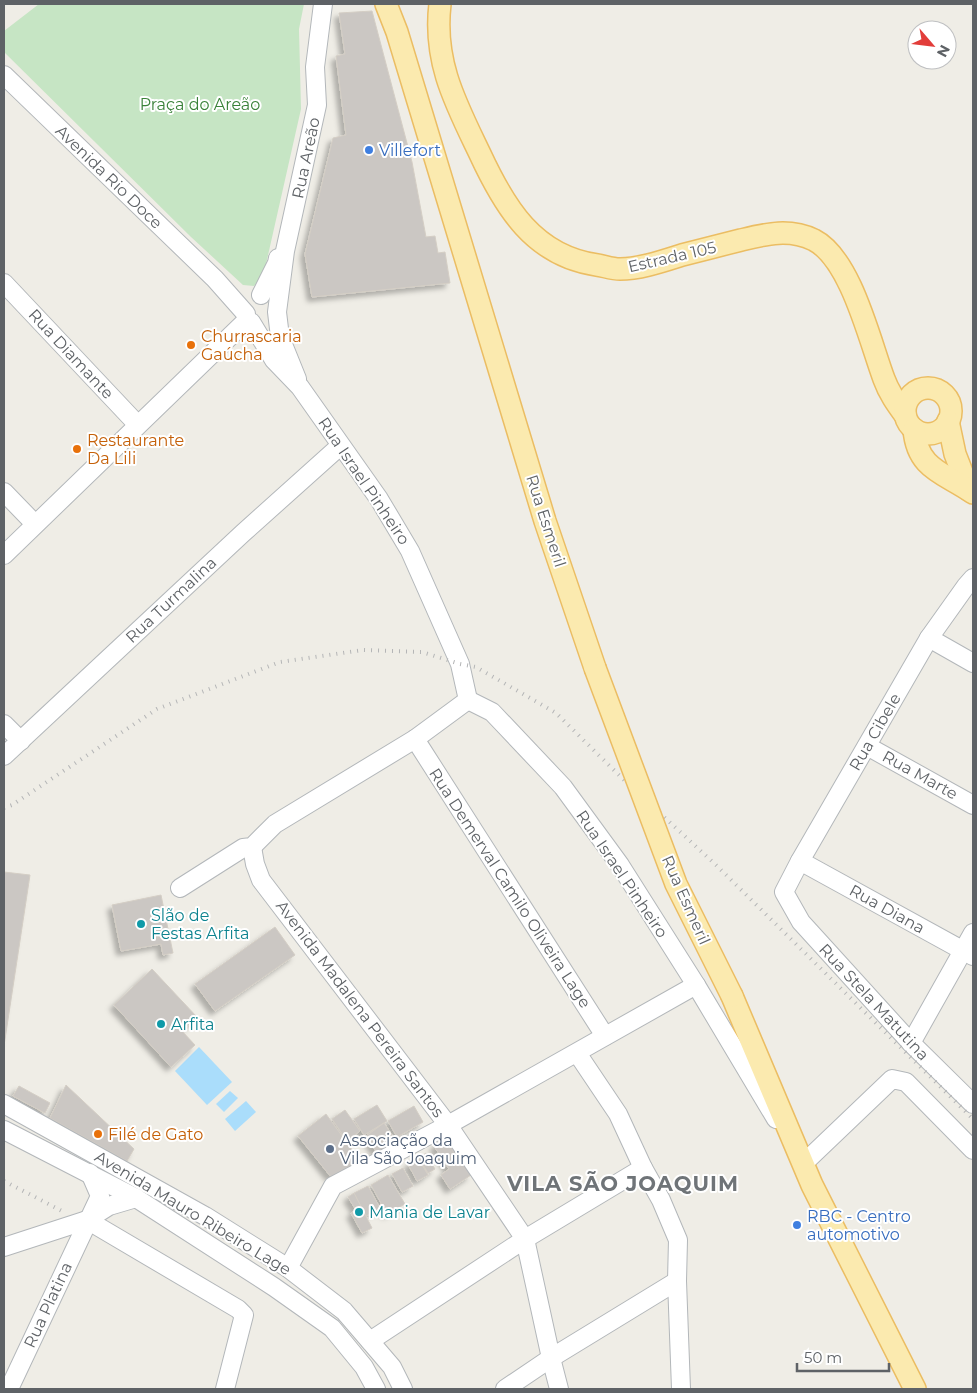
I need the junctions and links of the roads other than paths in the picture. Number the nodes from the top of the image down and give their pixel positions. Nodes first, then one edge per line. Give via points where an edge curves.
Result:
1 (312, 4) edge
2 (323, 4) edge
3 (386, 4) edge
4 (396, 4) edge
5 (440, 4) edge
6 (397, 32) junction
7 (4, 75) edge
8 (215, 279) junction
9 (4, 283) edge
10 (258, 296) junction
11 (277, 312) junction
12 (248, 319) junction
13 (878, 360) junction
14 (300, 387) junction
15 (922, 389) junction
16 (948, 421) junction
17 (909, 422) junction
18 (137, 424) junction
19 (340, 446) junction
20 (4, 492) edge
21 (971, 492) edge
22 (35, 524) junction
23 (4, 555) edge
24 (973, 578) edge
25 (929, 638) junction
26 (973, 663) edge
27 (468, 700) junction
28 (4, 724) edge
29 (415, 739) junction
30 (20, 741) junction
31 (867, 746) junction
32 (4, 756) edge
33 (973, 805) edge
34 (252, 847) junction
35 (800, 861) junction
36 (180, 888) dead end
37 (784, 892) joint
38 (973, 933) edge
39 (968, 954) edge
40 (696, 985) junction
41 (604, 1036) junction
42 (910, 1043) junction
43 (577, 1053) junction
44 (4, 1104) edge
45 (973, 1104) edge
46 (448, 1125) junction
47 (4, 1130) edge
48 (973, 1150) edge
49 (804, 1163) junction
50 (643, 1168) junction
51 (90, 1173) junction
52 (136, 1198) junction
53 (87, 1220) junction
54 (525, 1239) junction
55 (4, 1247) edge
56 (288, 1268) junction
57 (677, 1281) junction
58 (370, 1340) junction
59 (551, 1358) junction
60 (9, 1389) edge
61 (225, 1389) edge
62 (375, 1389) edge
63 (403, 1389) edge
64 (505, 1389) edge
65 (559, 1389) edge
66 (681, 1389) edge
67 (915, 1389) edge

1 - 10 street, Rua Areão via 307,29 305,75 309,106 306,124 277,264
2 - 11 street, Rua Areão via 315,67 317,105 285,251
3 - 6 main road
4 - 6 main road
5 - 13 main road, Estrada 105 via 438,39 455,101 493,183 528,232 542,244 574,260 620,269 774,232 794,233 815,241 833,256 854,291
6 - 49 main road, Rua Esmeril, bridge via 545,520 595,668 676,884 732,996
7 - 8 street, Avenida Rio Doce
8 - 10 street, Avenida Rio Doce via 245,295
8 - 12 street, Avenida Rio Doce
9 - 18 street, Rua Diamante
10 - 11 street via 270,298
10 - 12 street via 248,303
11 - 12 street via 273,321 265,326 255,325
11 - 14 street, Rua Israel Pinheiro via 280,337
12 - 14 street, Rua Israel Pinheiro via 274,360
12 - 18 street
13 - 15 main road, Estrada 105 via 898,379
13 - 17 main road, Estrada 105 via 884,380
14 - 19 street, Rua Israel Pinheiro
15 - 16 main road via 942,393 949,401
15 - 17 main road via 912,394 906,404
16 - 17 main road via 933,434 923,434
16 - 21 main road, Estrada 105 via 955,454
17 - 21 main road, Estrada 105 via 922,458 942,476
18 - 22 street
19 - 27 street, Rua Israel Pinheiro via 379,499 410,551 460,664
19 - 30 street, Rua Turmalina
20 - 22 street
22 - 23 street
24 - 25 street, Rua Cibele
25 - 26 street
25 - 31 street, Rua Cibele
27 - 29 street
27 - 40 street, Rua Israel Pinheiro via 492,712 563,787 620,865
28 - 30 street
29 - 34 street via 276,824
29 - 41 street, Rua Demerval Camilo Oliveira Lage
30 - 32 street, Rua Turmalina
31 - 33 street, Rua Marte
31 - 35 street, Rua Cibele
34 - 36 street via 243,848
34 - 46 street, Avenida Madalena Pereira Santos via 261,880
35 - 37 street, Rua Cibele
35 - 39 street, Rua Diana
37 - 42 street, Rua Stela Matutina via 801,922
38 - 39 street
39 - 42 street
40 - 41 street
40 - 49 street, Rua Israel Pinheiro
41 - 43 street
42 - 45 street, Rua Stela Matutina
43 - 46 street
43 - 50 street via 618,1114
44 - 56 street, Avenida Mauro Ribeiro Lage via 205,1216
46 - 54 street, Avenida Madalena Pereira Santos
46 - 56 street via 333,1186
47 - 51 street, Avenida Mauro Ribeiro Lage
48 - 49 street via 906,1082 892,1080
49 - 67 main road, Rua Israel Pinheiro via 812,1185
50 - 54 street
50 - 57 street via 678,1240
51 - 52 street, Avenida Mauro Ribeiro Lage
51 - 53 street, Rua Platina via 100,1196
52 - 53 street via 109,1206
52 - 62 street, Avenida Mauro Ribeiro Lage via 332,1328 364,1367
53 - 55 street
53 - 60 street, Rua Platina
53 - 61 street via 244,1315
54 - 58 street
54 - 59 street, Avenida Madalena Pereira Santos
56 - 58 street, Avenida Mauro Ribeiro Lage via 344,1311
57 - 59 street
57 - 66 street
58 - 63 street, Avenida Mauro Ribeiro Lage via 392,1366
59 - 64 street
59 - 65 street, Avenida Madalena Pereira Santos

